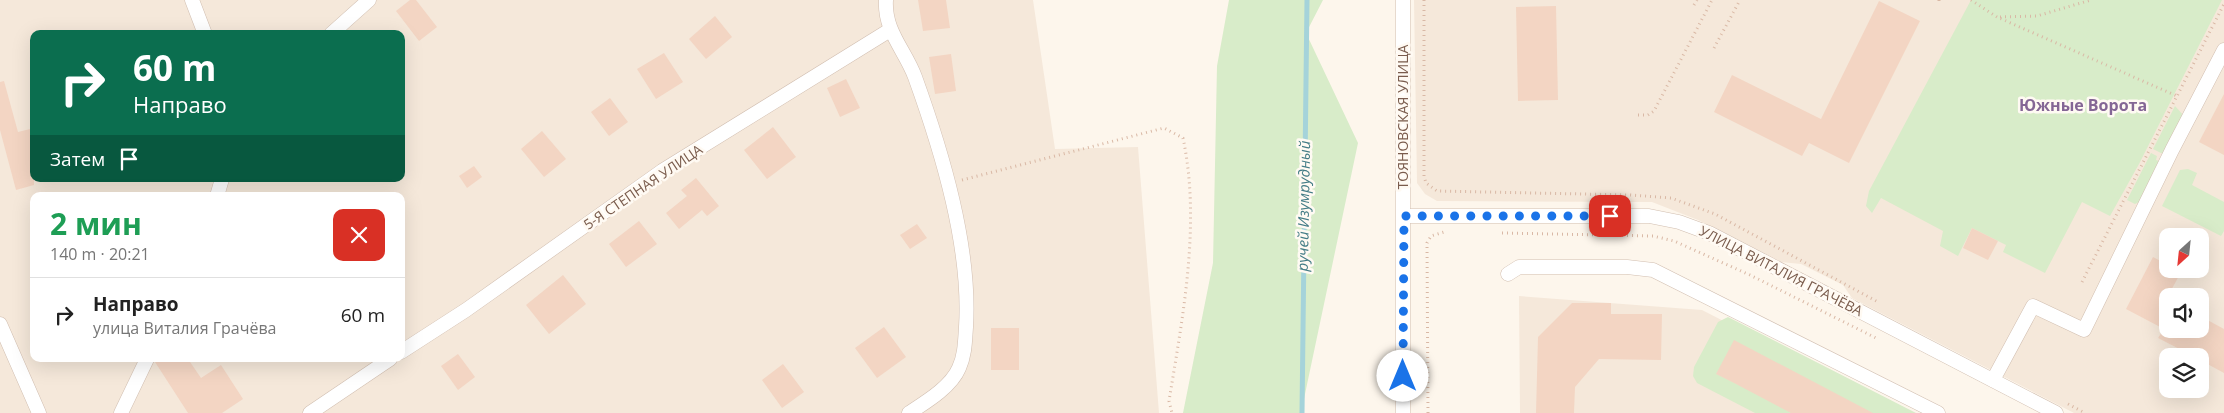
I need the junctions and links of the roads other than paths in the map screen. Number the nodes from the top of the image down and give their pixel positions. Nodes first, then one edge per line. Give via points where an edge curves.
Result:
1 (192, 0) edge
2 (369, 0) edge
3 (886, 0) edge
4 (1402, 0) edge
5 (203, 30) edge
6 (335, 30) edge
7 (890, 30) junction
8 (2224, 50) edge
9 (1404, 216) junction
10 (1508, 274) dead end
11 (0, 324) edge
12 (405, 349) edge
13 (146, 362) edge
14 (386, 362) edge
15 (1993, 380) junction
16 (39, 413) edge
17 (121, 413) edge
18 (310, 413) edge
19 (909, 413) edge
20 (1403, 413) edge
21 (1938, 413) edge
22 (2056, 413) edge

1 - 5 street
2 - 6 street
3 - 7 street
4 - 9 street, ТОЯНОВСКАЯ УЛИЦА
7 - 12 street, 5-Я СТЕПНАЯ УЛИЦА via 662,171
7 - 19 street via 914,75 948,184 958,221 968,296 964,353 959,369 950,381
8 - 15 street via 2084,330 2033,306
9 - 15 street, УЛИЦА ВИТАЛИЯ ГРАЧЁВА via 1649,216 1679,222 1709,233
9 - 20 street, ТОЯНОВСКАЯ УЛИЦА
10 - 21 street via 1519,268 1627,267 1653,270
11 - 16 street
13 - 17 street
14 - 18 street
15 - 22 street, УЛИЦА ВИТАЛИЯ ГРАЧЁВА

